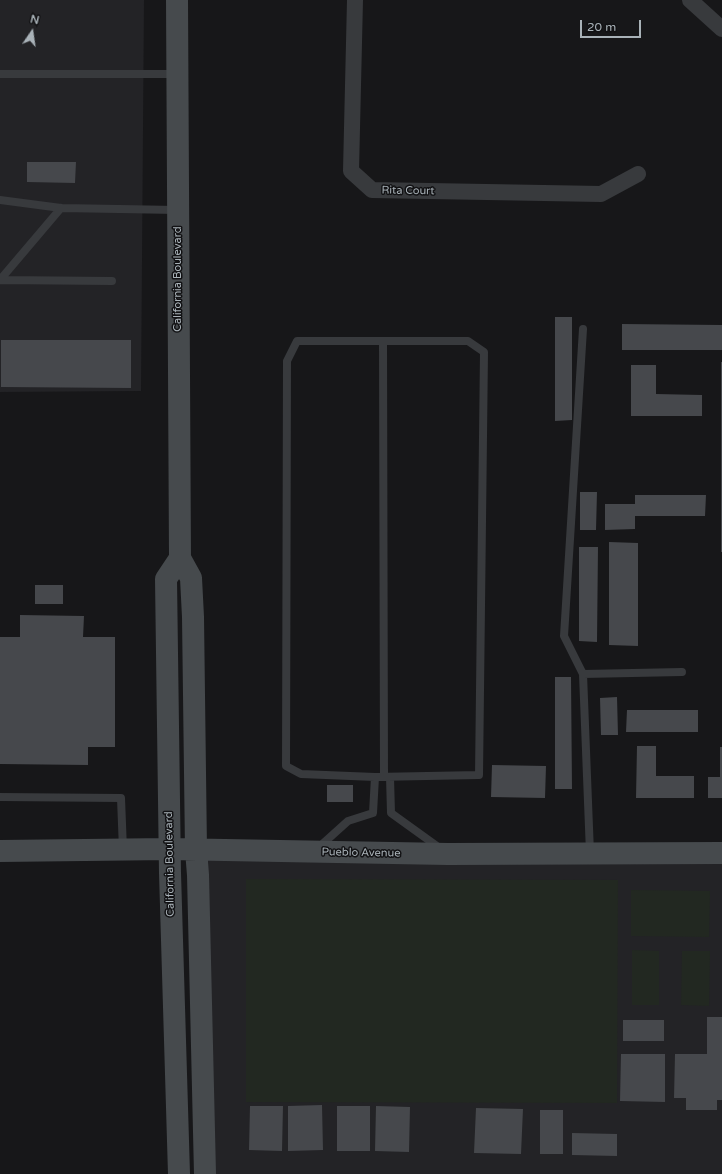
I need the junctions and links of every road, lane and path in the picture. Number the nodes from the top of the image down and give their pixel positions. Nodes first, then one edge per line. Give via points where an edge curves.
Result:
1 (177, 0) edge
2 (355, 0) edge
3 (690, 0) edge
4 (722, 29) edge
5 (0, 74) edge
6 (178, 74) junction
7 (638, 174) dead end
8 (0, 200) edge
9 (61, 208) junction
10 (178, 210) junction
11 (0, 280) edge
12 (112, 281) dead end
13 (583, 329) dead end
14 (383, 341) junction
15 (180, 558) junction
16 (682, 672) dead end
17 (582, 674) junction
18 (375, 777) junction
19 (387, 777) junction
20 (0, 797) edge
21 (169, 849) junction
22 (123, 850) junction
23 (196, 850) junction
24 (0, 851) edge
25 (313, 852) junction
26 (722, 853) edge
27 (448, 854) junction
28 (590, 854) junction
29 (179, 1174) edge
30 (205, 1174) edge

1 - 6 street, California Boulevard
2 - 7 street, Rita Court via 351,171 372,190 601,194
3 - 4 street
5 - 6 lane
6 - 10 street, California Boulevard
8 - 9 lane
9 - 10 lane
9 - 11 lane
10 - 15 street, California Boulevard
11 - 12 lane
13 - 17 lane via 564,636
14 - 18 lane via 297,341 287,361 286,766 301,774
14 - 19 lane
14 - 19 lane via 468,341 484,352 479,775
15 - 21 street, California Boulevard via 166,580
15 - 23 street, California Boulevard via 191,578
16 - 17 lane
17 - 28 lane
18 - 19 lane
18 - 25 lane via 373,813 348,821
19 - 27 lane via 391,813
20 - 22 lane via 121,798
21 - 22 street, Pueblo Avenue
21 - 23 street, Pueblo Avenue
21 - 29 street, California Boulevard
22 - 24 street, Pueblo Avenue
23 - 25 street, Pueblo Avenue
23 - 30 street, California Boulevard
25 - 27 street, Pueblo Avenue
26 - 28 street, Pueblo Avenue
27 - 28 street, Pueblo Avenue

